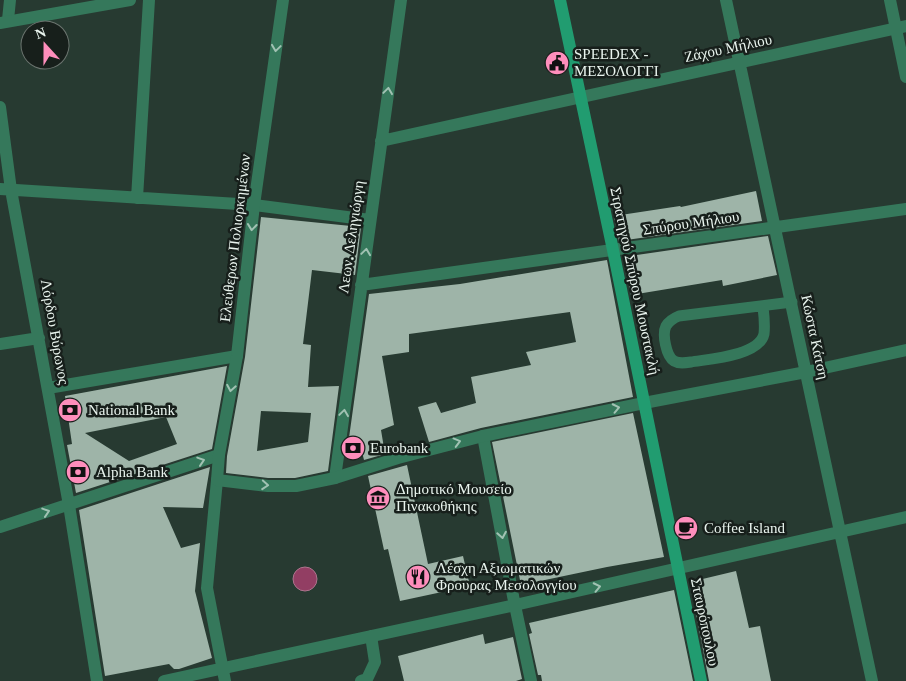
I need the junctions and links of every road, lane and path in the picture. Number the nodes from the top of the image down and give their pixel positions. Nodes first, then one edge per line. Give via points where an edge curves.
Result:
1 (10, 0) edge
2 (130, 0) edge
3 (149, 0) edge
4 (283, 0) edge
5 (401, 0) edge
6 (560, 0) edge
7 (726, 0) edge
8 (890, 0) edge
9 (4, 22) edge
10 (901, 27) edge
11 (740, 62) junction
12 (906, 77) edge
13 (579, 97) junction
14 (0, 107) edge
15 (381, 141) junction
16 (6, 190) edge
17 (137, 198) junction
18 (254, 205) junction
19 (906, 209) edge
20 (370, 220) junction
21 (774, 228) junction
22 (613, 250) junction
23 (361, 285) junction
24 (792, 302) junction
25 (763, 306) junction
26 (39, 338) junction
27 (0, 344) edge
28 (906, 350) edge
29 (237, 356) junction
30 (806, 372) junction
31 (48, 388) junction
32 (644, 402) junction
33 (483, 436) junction
34 (219, 455) junction
35 (335, 478) junction
36 (217, 480) junction
37 (69, 505) junction
38 (906, 517) edge
39 (0, 527) edge
40 (840, 532) junction
41 (678, 570) junction
42 (515, 606) junction
43 (371, 636) junction
44 (222, 668) junction
45 (97, 681) edge
46 (164, 681) edge
47 (225, 681) edge
48 (361, 681) edge
49 (531, 681) edge
50 (701, 681) edge
51 (872, 681) edge

1 - 9 street
2 - 9 street
3 - 17 street
4 -> 18 street, Ελεύθερων Πολιορκημένων
15 -> 5 street, Λεων. Δεληγιώργη
6 - 13 main road, Στρατηγού Σπύρου Μουστακλή
7 - 11 street, Κώστα Κάτση
8 - 10 street
10 - 11 street, Ζάχου Μήλιου
10 - 12 street
11 - 13 street, Ζάχου Μήλιου
11 - 21 street, Κώστα Κάτση
13 - 15 street, Ζάχου Μήλιου
13 - 22 main road, Στρατηγού Σπύρου Μουστακλή
14 - 16 street, Λόρδου Βύρωνος
15 - 20 street, Λεων. Δεληγιώργη
16 - 17 street
16 - 26 street, Λόρδου Βύρωνος
17 - 18 street
18 - 20 street
18 -> 29 street, Ελεύθερων Πολιορκημένων
19 - 21 street, Σπύρου Μήλιου
23 -> 20 street, Λεων. Δεληγιώργη
21 - 22 street, Σπύρου Μήλιου
21 - 24 street, Κώστα Κάτση
22 - 23 street, Σπύρου Μήλιου
22 - 32 main road, Στρατηγού Σπύρου Μουστακλή
35 -> 23 street, Λεων. Δεληγιώργη
24 - 25 lane
24 - 30 street, Κώστα Κάτση
25 - 25 lane via 764,335 754,348 682,363 670,357 664,335 666,327 679,316
26 - 27 street
26 - 31 street, Λόρδου Βύρωνος
28 - 30 street
29 - 31 street
29 -> 34 street, Ελεύθερων Πολιορκημένων
30 - 32 street
30 - 40 street, Κώστα Κάτση
31 - 37 street, Λόρδου Βύρωνος
33 -> 32 street
32 - 41 main road, Στρατηγού Σπύρου Μουστακλή
35 -> 33 street
33 -> 42 street
34 - 36 street, Ελεύθερων Πολιορκημένων
37 -> 34 street
36 -> 35 street via 296,486
36 - 44 street, Ελεύθερων Πολιορκημένων via 207,588
39 -> 37 street
37 - 45 street, Λόρδου Βύρωνος
38 - 40 street
40 - 41 street
40 - 51 street, Κώστα Κάτση
42 -> 41 street
41 - 50 main road, Σταυρόπουλου
42 - 43 street
42 - 49 street
43 - 44 street
43 - 48 street via 375,662 367,679
44 - 46 street
44 - 47 street, Ελεύθερων Πολιορκημένων

